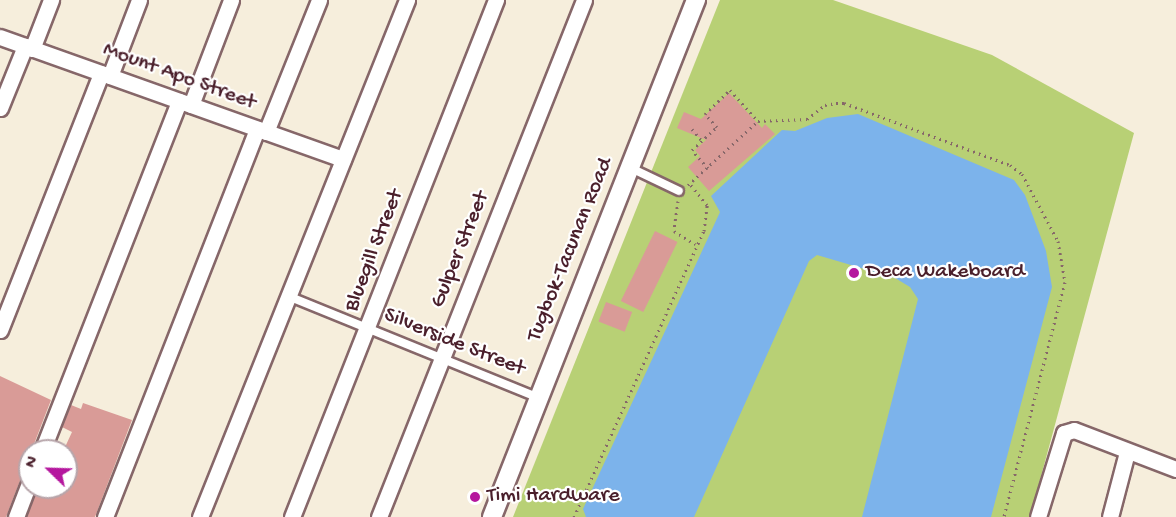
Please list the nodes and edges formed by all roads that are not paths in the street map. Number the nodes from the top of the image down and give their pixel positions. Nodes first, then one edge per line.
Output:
1 (51, 0) edge
2 (139, 0) edge
3 (231, 0) edge
4 (319, 0) edge
5 (407, 0) edge
6 (496, 0) edge
7 (584, 0) edge
8 (696, 0) edge
9 (0, 37) edge
10 (29, 47) junction
11 (105, 75) junction
12 (185, 103) junction
13 (0, 108) edge
14 (262, 130) junction
15 (343, 159) junction
16 (630, 168) junction
17 (679, 191) road end
18 (288, 296) junction
19 (369, 328) junction
20 (0, 330) edge
21 (443, 357) junction
22 (539, 398) junction
23 (47, 439) edge
24 (1127, 452) junction
25 (1176, 469) edge
26 (23, 499) edge
27 (16, 517) edge
28 (105, 517) edge
29 (200, 517) edge
30 (292, 517) edge
31 (379, 517) edge
32 (492, 517) edge
33 (1038, 517) edge
34 (1110, 517) edge

1 - 10 street
2 - 11 street
3 - 12 street
4 - 14 street
5 - 15 street
6 - 19 street, Bluegill Street
7 - 21 street, Gulper Street
8 - 16 street, Tugbok-Tacunan Road
9 - 10 street, Mount Apo Street
10 - 11 street, Mount Apo Street
10 - 13 street
11 - 12 street, Mount Apo Street
11 - 20 street
12 - 14 street, Mount Apo Street
12 - 23 street
14 - 15 street, Mount Apo Street
14 - 28 street
15 - 18 street
16 - 17 lane
16 - 22 street, Tugbok-Tacunan Road
18 - 19 lane, Silverside Street
18 - 29 street
19 - 21 lane, Silverside Street
19 - 30 street, Bluegill Street
21 - 22 lane, Silverside Street
21 - 31 street, Gulper Street
22 - 32 street, Tugbok-Tacunan Road
24 - 25 street
24 - 33 street
24 - 34 street
26 - 27 street

